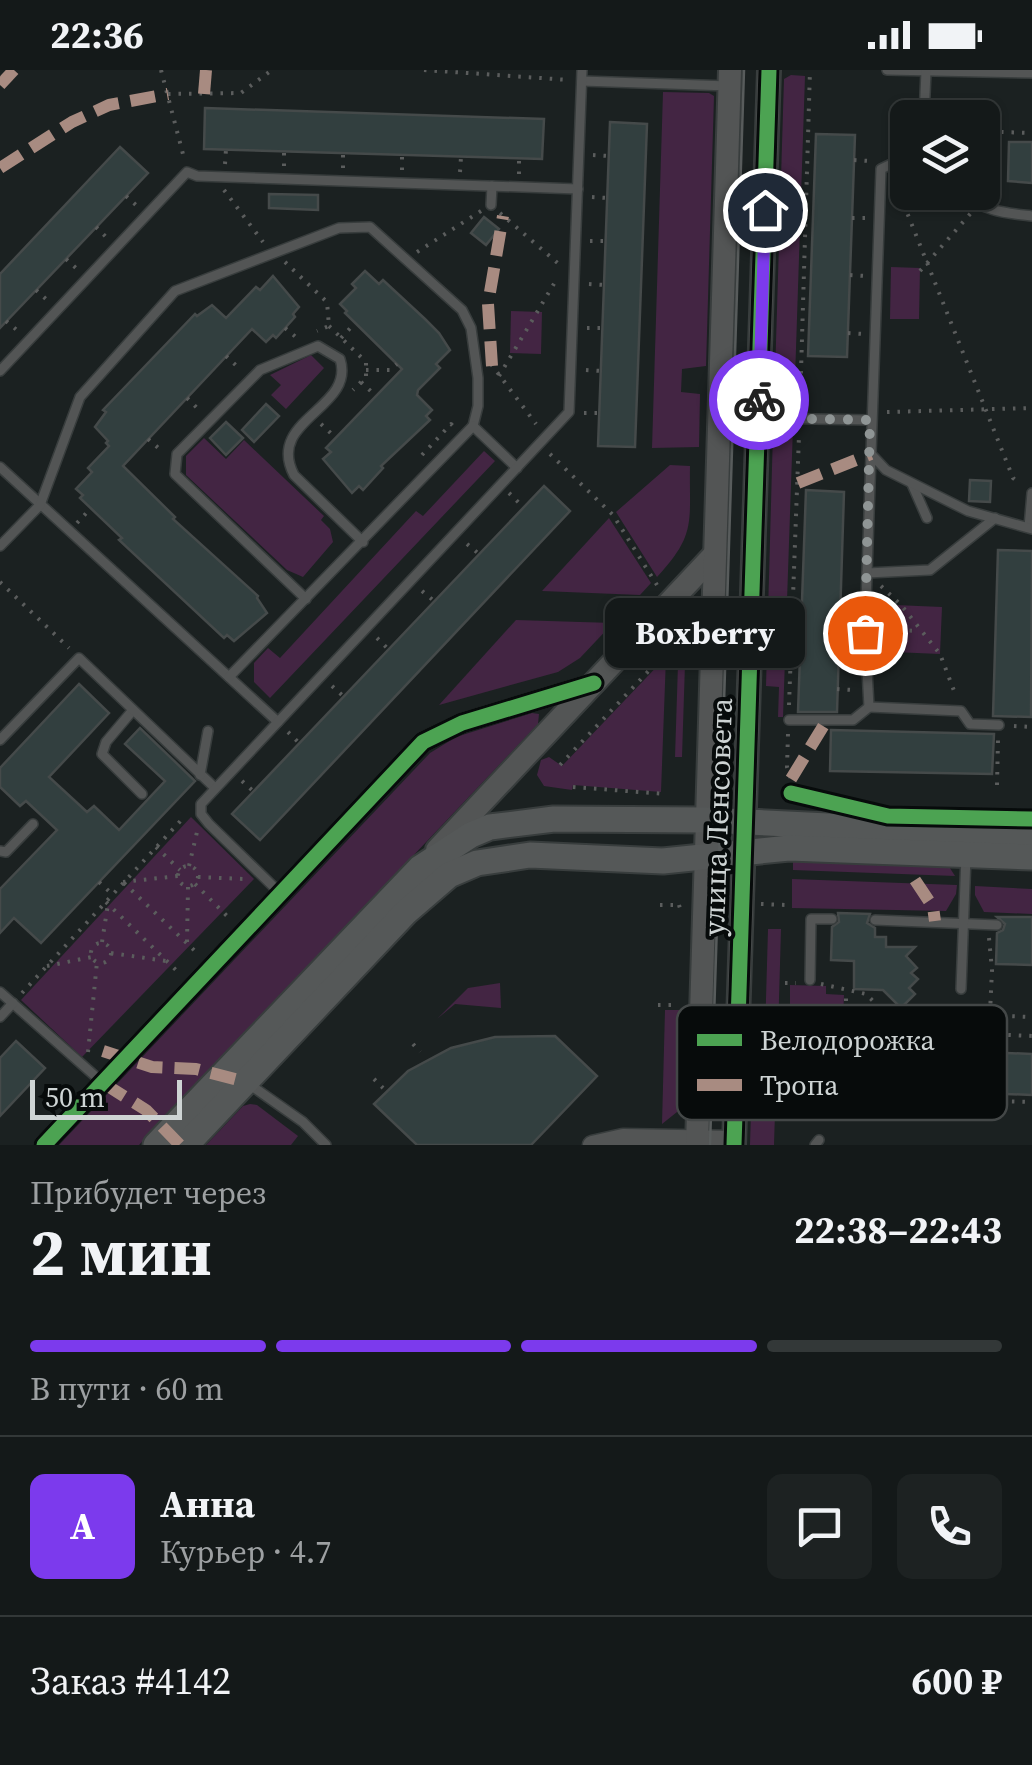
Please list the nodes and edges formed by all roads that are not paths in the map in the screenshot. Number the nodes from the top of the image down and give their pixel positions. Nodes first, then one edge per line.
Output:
1 (769, 70) edge
2 (888, 70) edge
3 (926, 71) edge
4 (1032, 74) edge
5 (582, 75) edge
6 (730, 78) edge
7 (925, 100) edge
8 (890, 163) edge
9 (492, 186) junction
10 (578, 188) junction
11 (490, 205) road end
12 (991, 210) edge
13 (1032, 216) edge
14 (0, 372) edge
15 (870, 416) junction
16 (758, 418) junction
17 (473, 426) junction
18 (871, 454) junction
19 (0, 467) edge
20 (517, 468) junction
21 (911, 482) junction
22 (1032, 494) edge
23 (40, 505) junction
24 (927, 518) dead end
25 (995, 518) junction
26 (1031, 528) edge
27 (363, 542) junction
28 (0, 546) edge
29 (714, 554) junction
30 (754, 556) junction
31 (867, 573) junction
32 (306, 599) junction
33 (229, 677) junction
34 (594, 684) junction
35 (869, 707) junction
36 (133, 710) junction
37 (788, 720) dead end
38 (278, 722) junction
39 (999, 725) road end
40 (208, 731) dead end
41 (0, 740) edge
42 (200, 775) junction
43 (215, 788) junction
44 (142, 794) dead end
45 (706, 820) junction
46 (745, 822) junction
47 (33, 824) dead end
48 (1032, 836) edge
49 (967, 844) junction
50 (0, 850) edge
51 (744, 854) junction
52 (1032, 857) edge
53 (704, 858) junction
54 (420, 868) junction
55 (281, 895) junction
56 (832, 919) dead end
57 (875, 920) dead end
58 (964, 923) junction
59 (992, 925) road end
60 (810, 980) dead end
61 (961, 988) dead end
62 (0, 992) edge
63 (13, 1003) junction
64 (700, 1005) edge
65 (739, 1005) edge
66 (0, 1017) edge
67 (238, 1074) junction
68 (103, 1083) junction
69 (697, 1142) edge
70 (734, 1142) edge
71 (44, 1145) edge
72 (156, 1145) edge
73 (186, 1145) edge
74 (326, 1145) edge
75 (592, 1145) edge

1 - 16 street, улица Ленсовета
2 - 3 lane
3 - 4 lane
3 - 7 lane
5 - 6 lane
5 - 10 lane
6 - 29 street, улица Ленсовета
8 - 15 lane
9 - 10 lane
9 - 11 lane
9 - 14 lane
10 - 20 lane
12 - 13 lane
15 - 16 lane
15 - 18 lane
16 - 30 street, улица Ленсовета
17 - 20 lane
17 - 23 lane
17 - 27 lane
18 - 21 lane
18 - 31 lane
19 - 23 lane
20 - 38 lane
21 - 24 lane
21 - 25 lane
22 - 26 lane
23 - 28 lane
23 - 33 lane
25 - 26 lane
25 - 31 lane
27 - 32 lane
27 - 32 lane
29 - 30 street
29 - 34 street
29 - 45 street, улица Ленсовета
30 - 46 street, улица Ленсовета
31 - 35 lane
32 - 33 lane
33 - 38 lane
34 - 54 street
34 - 55 street
35 - 37 lane
35 - 39 lane
36 - 41 lane
36 - 42 lane
36 - 44 lane
38 - 43 lane
40 - 42 lane
42 - 43 lane
43 - 55 lane
45 - 46 main road
45 - 53 street, улица Ленсовета
45 - 54 main road
46 - 49 main road
46 - 51 street, улица Ленсовета
47 - 50 lane
48 - 49 main road
49 - 51 main road
49 - 52 main road
49 - 58 lane
51 - 53 main road
51 - 65 street, улица Ленсовета
53 - 64 street, улица Ленсовета
53 - 67 main road
54 - 67 main road
55 - 68 street
56 - 60 lane
57 - 58 lane
58 - 59 lane
58 - 61 lane
62 - 63 lane
63 - 66 lane
63 - 68 lane
67 - 72 main road
67 - 73 main road
67 - 74 lane
68 - 71 street
69 - 70 street
69 - 75 street

